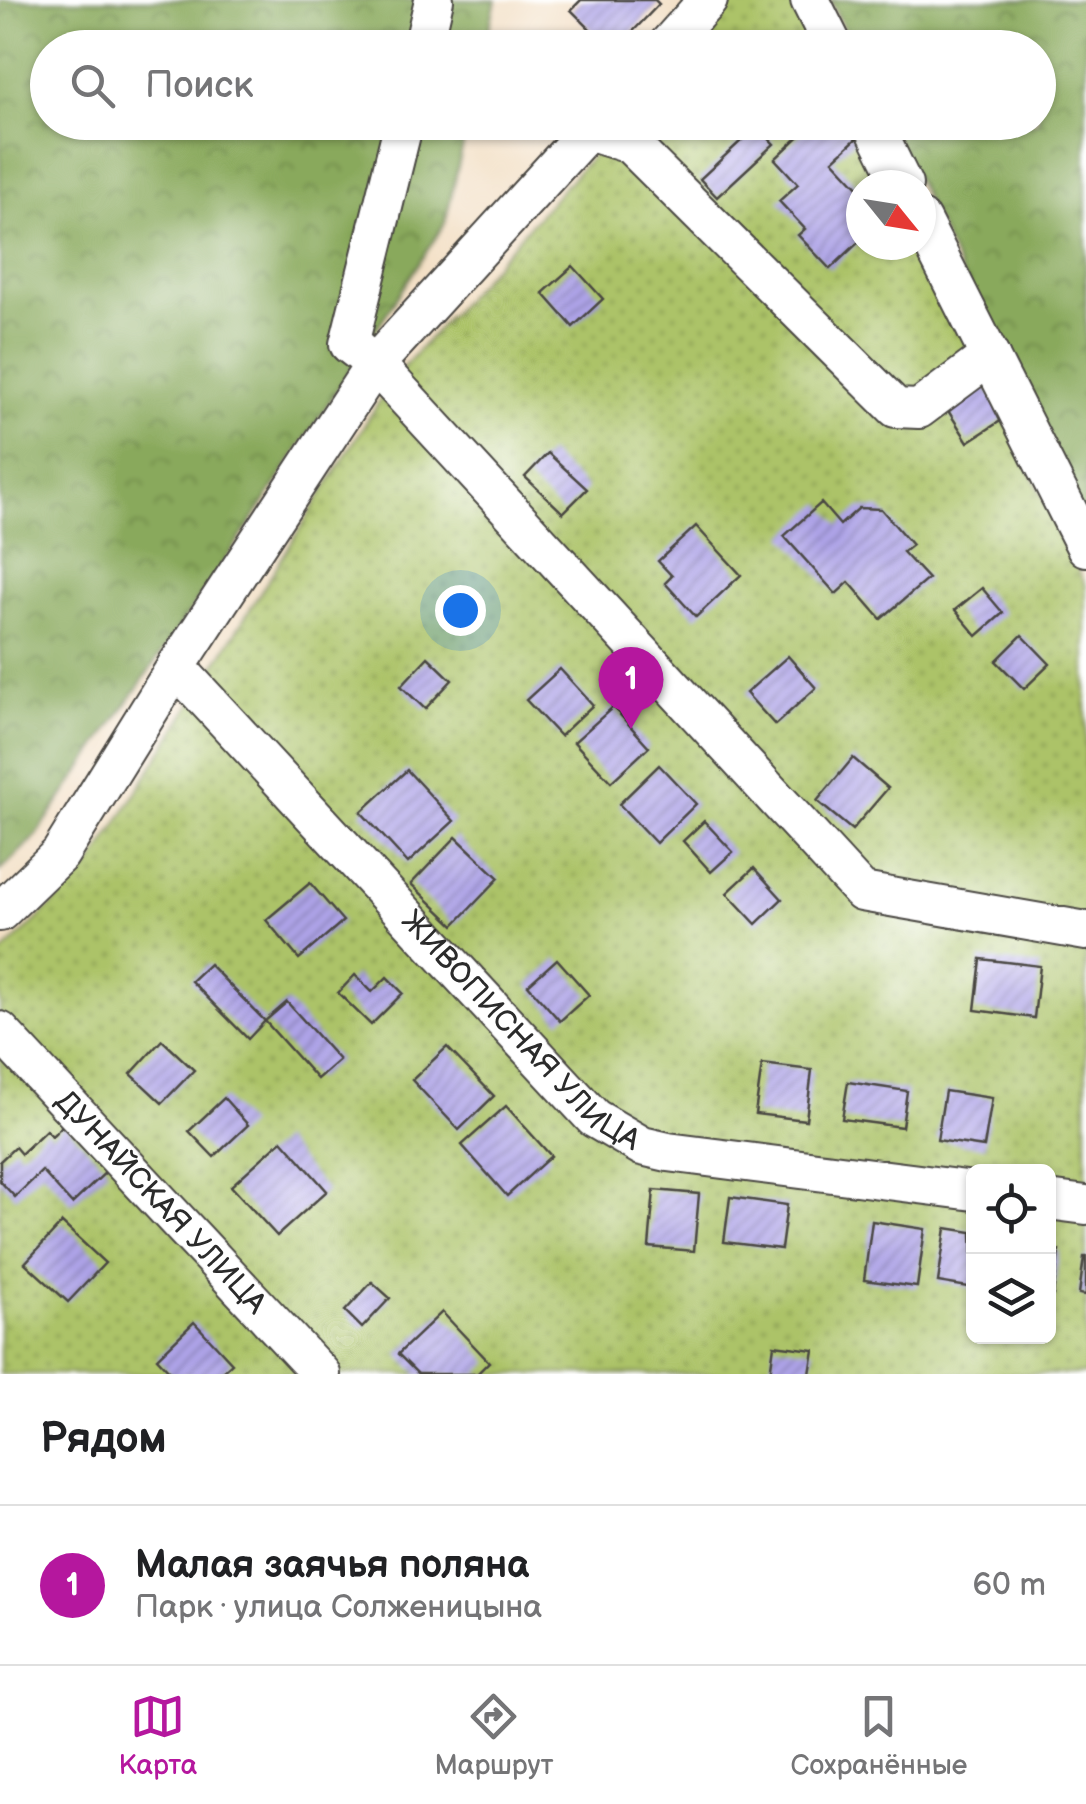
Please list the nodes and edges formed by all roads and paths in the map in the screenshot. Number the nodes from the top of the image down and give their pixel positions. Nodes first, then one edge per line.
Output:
1 (434, 0) edge
2 (708, 0) edge
3 (810, 0) edge
4 (427, 30) edge
5 (680, 30) edge
6 (825, 30) edge
7 (400, 140) edge
8 (580, 140) edge
9 (621, 140) edge
10 (881, 140) edge
11 (896, 170) edge
12 (936, 250) edge
13 (990, 356) junction
14 (374, 364) junction
15 (1086, 546) edge
16 (176, 667) junction
17 (0, 912) edge
18 (1086, 931) edge
19 (0, 1031) edge
20 (966, 1190) edge
21 (1056, 1201) edge
22 (1086, 1205) edge
23 (321, 1374) edge

1 - 4 street
2 - 5 street
3 - 6 street
7 - 14 street
8 - 14 street
9 - 13 street
10 - 11 street
12 - 13 street
13 - 15 street
14 - 16 street
14 - 18 street
16 - 17 street
16 - 20 street, ЖИВОПИСНАЯ УЛИЦА
19 - 23 street, ДУНАЙСКАЯ УЛИЦА
21 - 22 street

